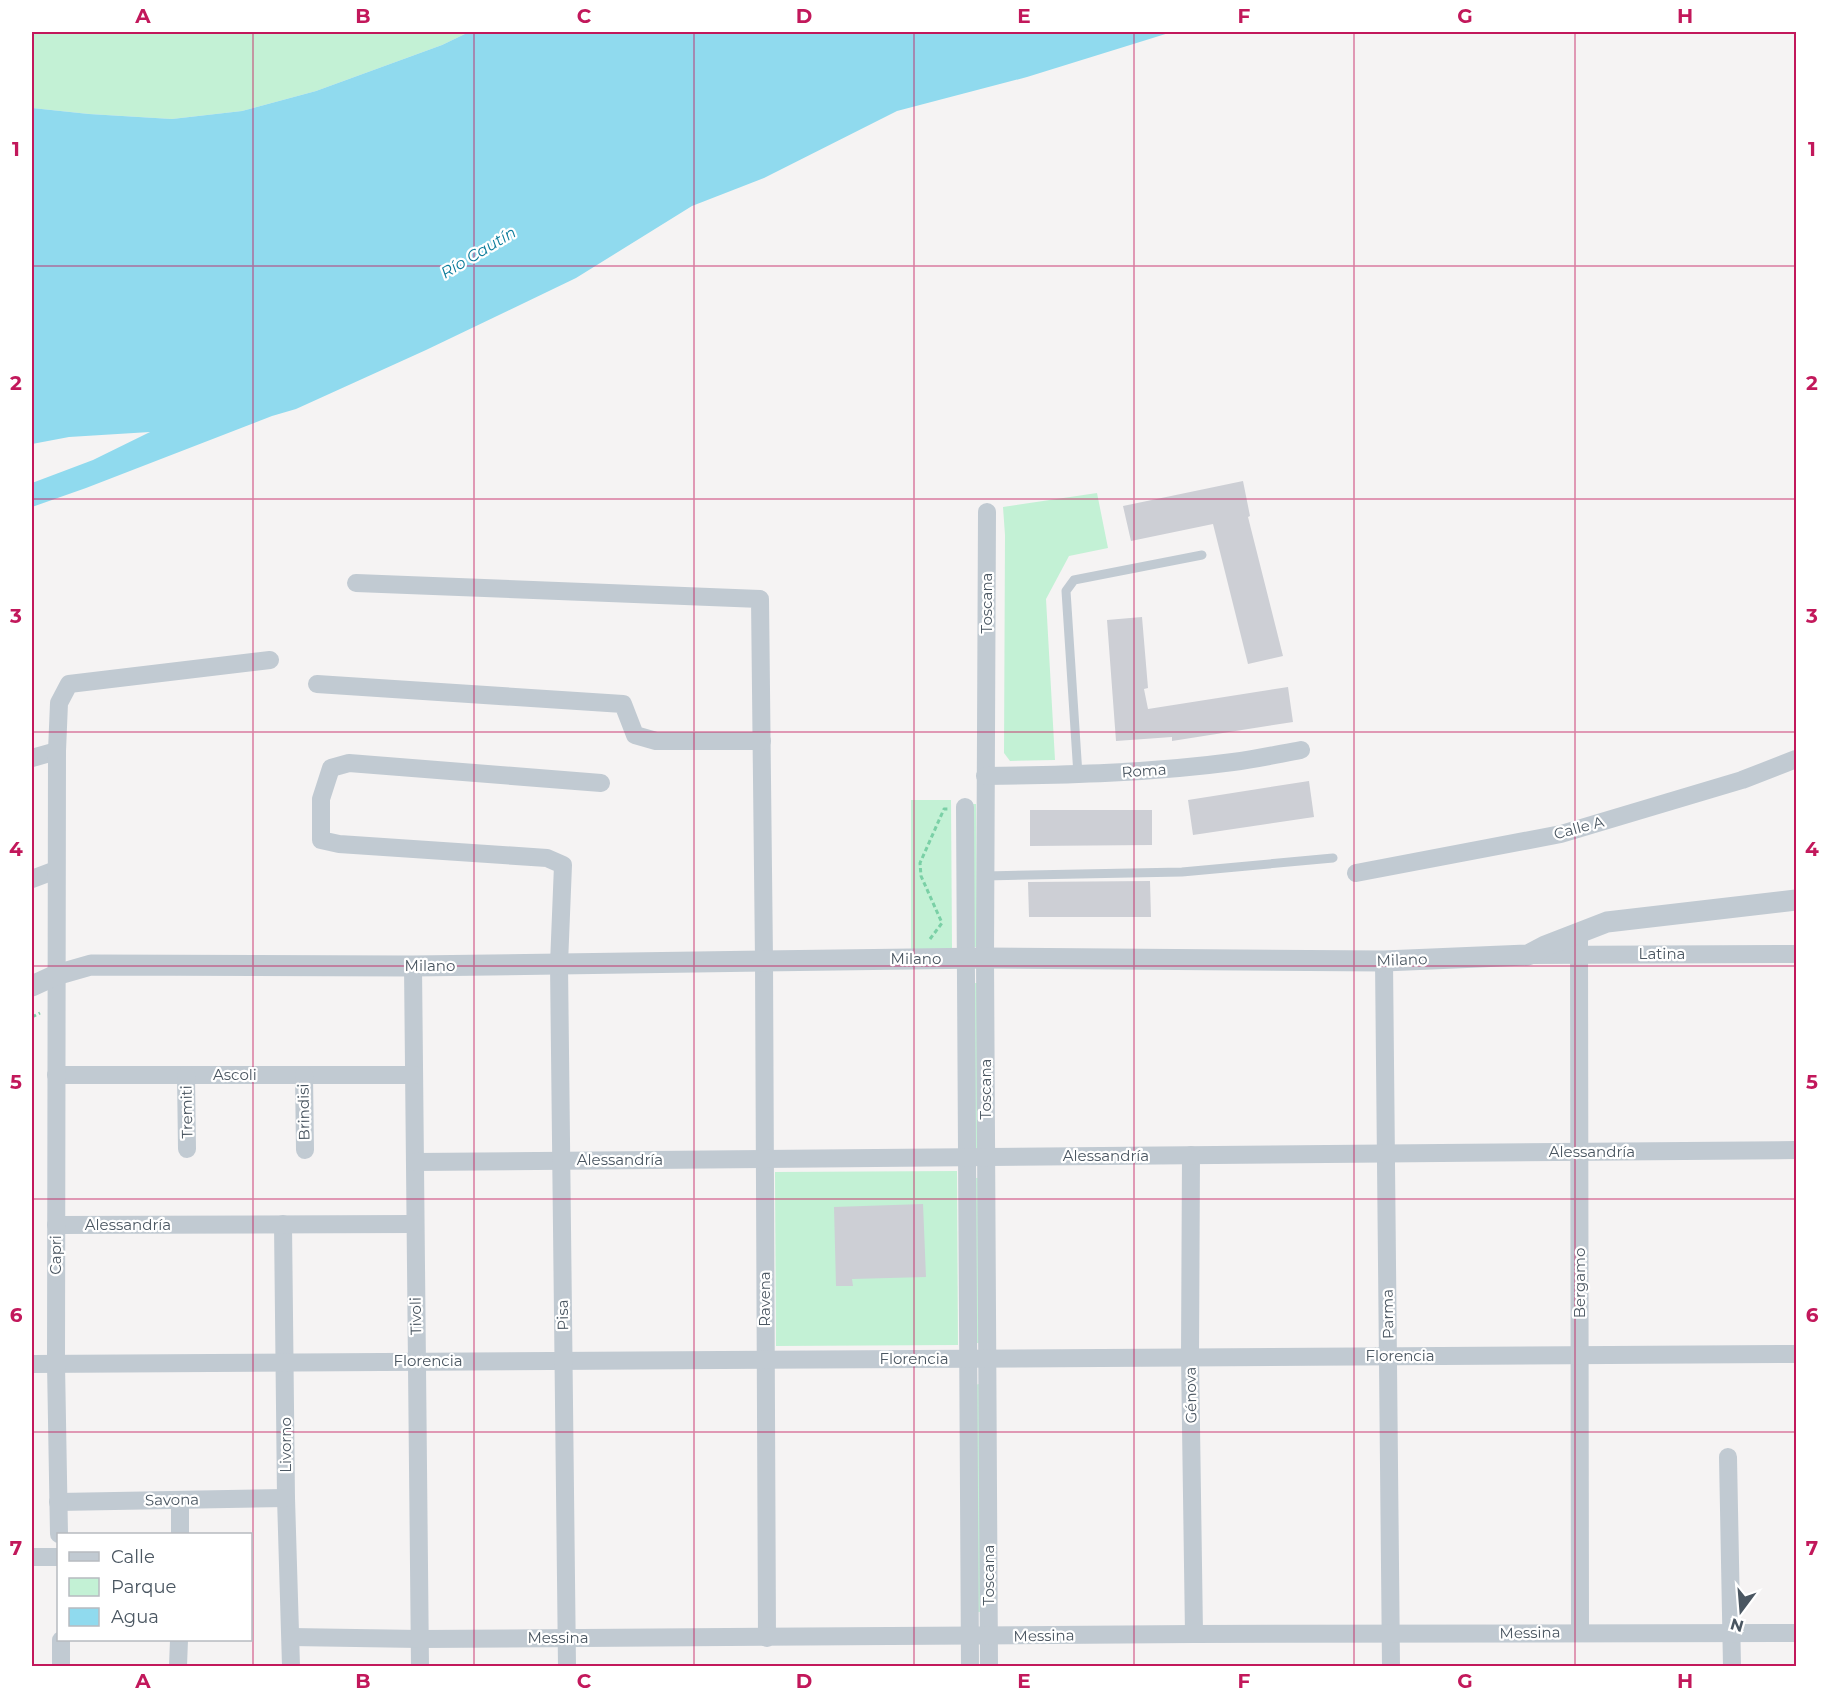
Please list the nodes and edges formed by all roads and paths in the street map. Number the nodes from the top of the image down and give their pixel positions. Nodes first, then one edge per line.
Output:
1 (987, 512) dead end
2 (1202, 555) dead end
3 (356, 583) dead end
4 (270, 660) dead end
5 (317, 684) dead end
6 (762, 741) junction
7 (1301, 750) dead end
8 (57, 751) junction
9 (32, 758) edge
10 (1797, 759) edge
11 (1078, 775) junction
12 (985, 776) junction
13 (601, 783) dead end
14 (958, 808) joint
15 (1333, 858) dead end
16 (56, 870) junction
17 (1356, 873) dead end
18 (985, 876) junction
19 (32, 879) edge
20 (1797, 900) edge
21 (1579, 943) junction
22 (1797, 954) edge
23 (975, 958) junction
24 (931, 959) junction
25 (764, 960) junction
26 (1384, 961) junction
27 (559, 964) junction
28 (413, 966) junction
29 (56, 975) junction
30 (32, 986) edge
31 (56, 1075) junction
32 (186, 1075) junction
33 (304, 1075) junction
34 (414, 1075) junction
35 (188, 1149) dead end
36 (305, 1150) dead end
37 (1797, 1150) edge
38 (1580, 1152) junction
39 (1386, 1154) junction
40 (1191, 1155) junction
41 (967, 1157) junction
42 (986, 1157) junction
43 (765, 1159) junction
44 (562, 1161) junction
45 (415, 1162) junction
46 (283, 1224) junction
47 (416, 1224) junction
48 (56, 1225) junction
49 (1797, 1354) edge
50 (1580, 1355) junction
51 (1388, 1356) junction
52 (1190, 1357) junction
53 (968, 1358) junction
54 (987, 1358) junction
55 (765, 1359) junction
56 (564, 1360) junction
57 (417, 1361) junction
58 (286, 1362) junction
59 (32, 1364) edge
60 (56, 1364) junction
61 (1728, 1457) dead end
62 (286, 1498) junction
63 (180, 1500) junction
64 (58, 1502) junction
65 (59, 1533) edge
66 (180, 1533) edge
67 (32, 1557) edge
68 (57, 1557) edge
69 (1581, 1633) junction
70 (1731, 1633) junction
71 (1797, 1633) edge
72 (1194, 1634) junction
73 (1391, 1635) junction
74 (970, 1636) junction
75 (291, 1637) junction
76 (989, 1637) junction
77 (567, 1638) junction
78 (767, 1638) junction
79 (420, 1640) junction
80 (61, 1641) edge
81 (179, 1641) edge
82 (61, 1666) edge
83 (178, 1666) edge
84 (291, 1666) edge
85 (420, 1666) edge
86 (567, 1666) edge
87 (970, 1666) edge
88 (989, 1666) edge
89 (1391, 1666) edge
90 (1732, 1666) edge

1 - 12 street, Toscana
2 - 11 lane
3 - 6 street, Ravena
4 - 8 street, Capri
5 - 6 street
6 - 25 street, Ravena
7 - 11 street, Roma
8 - 9 street
8 - 16 street, Capri
10 - 17 street, Calle A
11 - 12 street, Roma
12 - 18 street, Toscana
13 - 27 street, Pisa
14 - 23 street, Toscana
14 - 24 path
15 - 18 lane
16 - 19 street
16 - 29 street, Capri
18 - 23 street, Toscana
20 - 21 street, Milano
21 - 22 street, Latina
21 - 26 street, Milano
21 - 38 street, Bergamo
23 - 24 street, Milano
23 - 26 street, Milano
23 - 41 street, Toscana
23 - 42 street, Toscana
24 - 25 street, Milano
25 - 27 street, Milano
25 - 43 street, Ravena
26 - 39 street, Parma
27 - 28 street, Milano
27 - 44 street, Pisa
28 - 29 street, Milano
28 - 34 street, Tivoli
29 - 30 street, Milano
29 - 31 street, Capri
31 - 32 street, Ascoli
31 - 48 street, Capri
32 - 33 street, Ascoli
32 - 35 street, Tremiti
33 - 34 street, Ascoli
33 - 36 street, Brindisi
34 - 45 street, Tivoli
37 - 38 street, Alessandría
38 - 39 street, Alessandría
38 - 50 street, Bergamo
39 - 40 street, Alessandría
39 - 51 street, Parma
40 - 42 street, Alessandría
40 - 52 street, Génova
41 - 42 street, Alessandría
41 - 43 street, Alessandría
41 - 53 street, Toscana
42 - 54 street, Toscana
43 - 44 street, Alessandría
43 - 55 street, Ravena
44 - 45 street, Alessandría
44 - 56 street, Pisa
45 - 47 street, Tivoli
46 - 47 street, Alessandría
46 - 48 street, Alessandría
46 - 58 street, Livorno
47 - 57 street, Tivoli
48 - 60 street, Capri
49 - 50 street, Florencia
50 - 51 street, Florencia
50 - 69 street, Bergamo
51 - 52 street, Florencia
51 - 73 street, Parma
52 - 54 street, Florencia
52 - 72 street, Génova
53 - 54 street, Florencia
53 - 55 street, Florencia
53 - 74 street, Toscana
54 - 76 street, Toscana
55 - 56 street, Florencia
55 - 78 street, Ravena
56 - 57 street, Florencia
56 - 77 street, Pisa
57 - 58 street, Florencia
57 - 79 street, Tivoli
58 - 60 street, Florencia
58 - 62 street, Livorno
59 - 60 street, Florencia
60 - 64 street, Capri
61 - 70 street
62 - 63 street, Savona
62 - 75 street, Livorno
63 - 64 street, Savona
63 - 66 street
64 - 65 street, Capri
67 - 68 street
69 - 70 street, Messina
69 - 73 street, Messina
70 - 71 street, Messina
70 - 90 street
72 - 73 street, Messina
72 - 76 street, Messina
73 - 89 street, Parma
74 - 76 street, Messina
74 - 78 street, Messina
74 - 87 street, Toscana
75 - 79 street, Messina
75 - 84 street, Livorno
76 - 88 street, Toscana
77 - 78 street, Messina
77 - 79 street, Messina
77 - 86 street, Pisa
79 - 85 street, Tivoli
80 - 82 street
81 - 83 street

